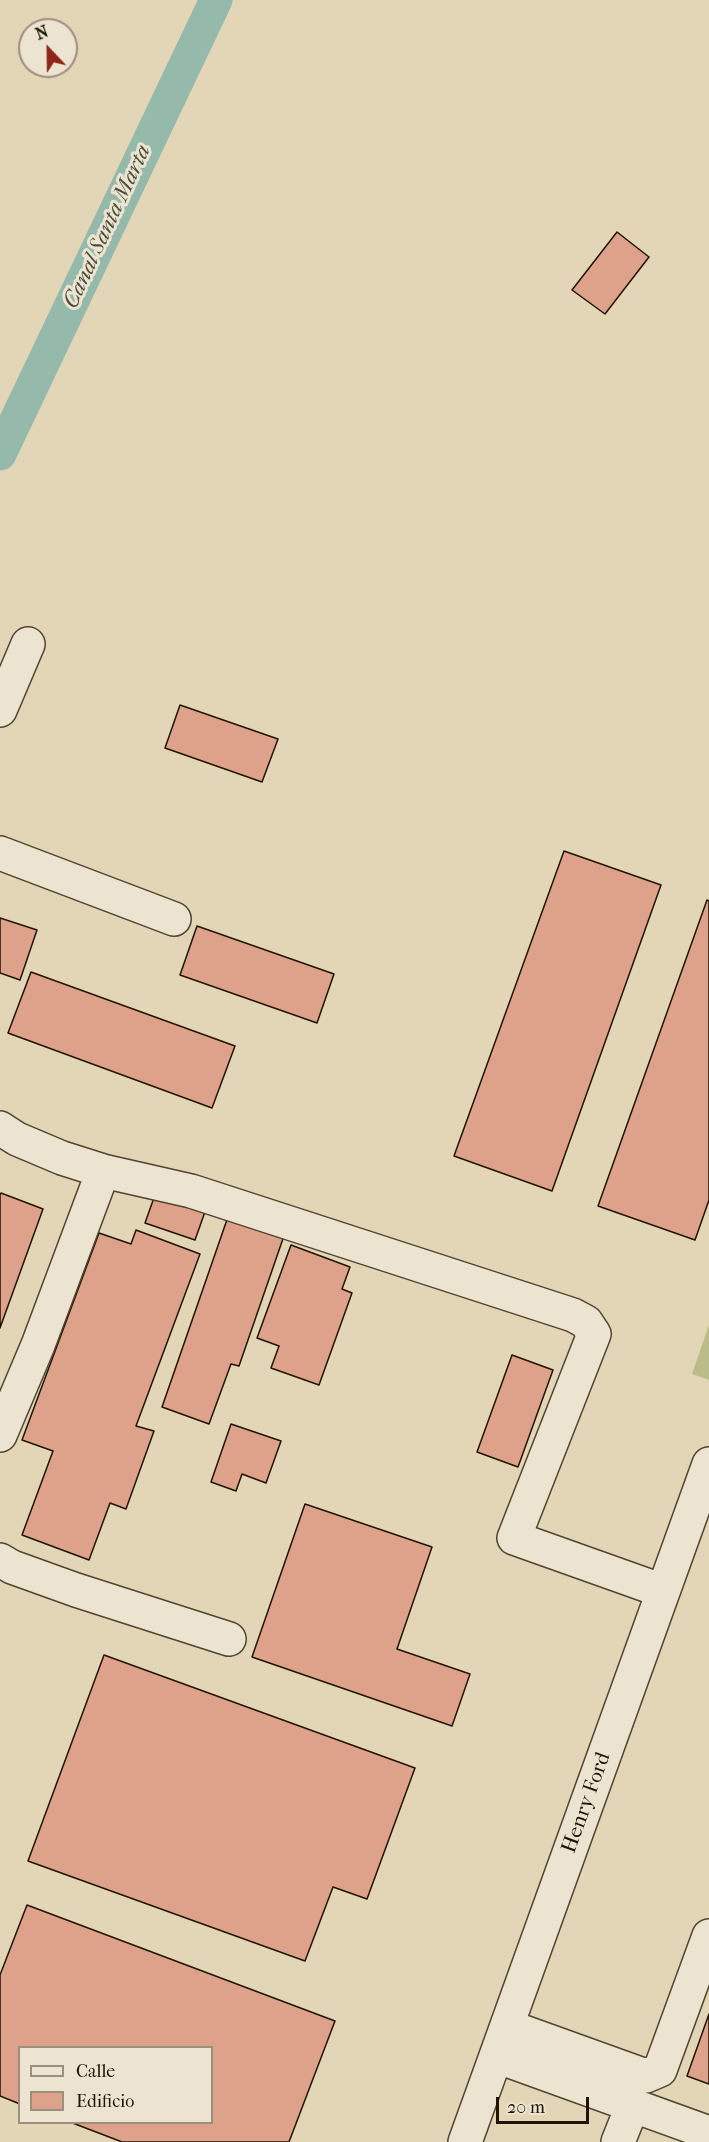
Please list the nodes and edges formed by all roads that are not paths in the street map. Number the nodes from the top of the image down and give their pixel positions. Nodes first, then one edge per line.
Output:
1 (28, 644) dead end
2 (0, 710) edge
3 (0, 853) edge
4 (174, 919) dead end
5 (0, 1128) edge
6 (103, 1171) junction
7 (0, 1435) edge
8 (709, 1464) edge
9 (0, 1560) edge
10 (663, 1591) junction
11 (229, 1639) dead end
12 (709, 1936) edge
13 (507, 2026) junction
14 (496, 2056) junction
15 (632, 2107) junction
16 (709, 2133) edge
17 (465, 2142) edge
18 (618, 2142) edge

1 - 2 street
3 - 4 street
5 - 6 street
6 - 7 street
6 - 10 street
8 - 10 street, Henry Ford
9 - 11 street
10 - 13 street, Henry Ford
12 - 13 street
13 - 14 street, Henry Ford
14 - 15 street
14 - 17 street, Henry Ford
15 - 16 street
15 - 18 street

